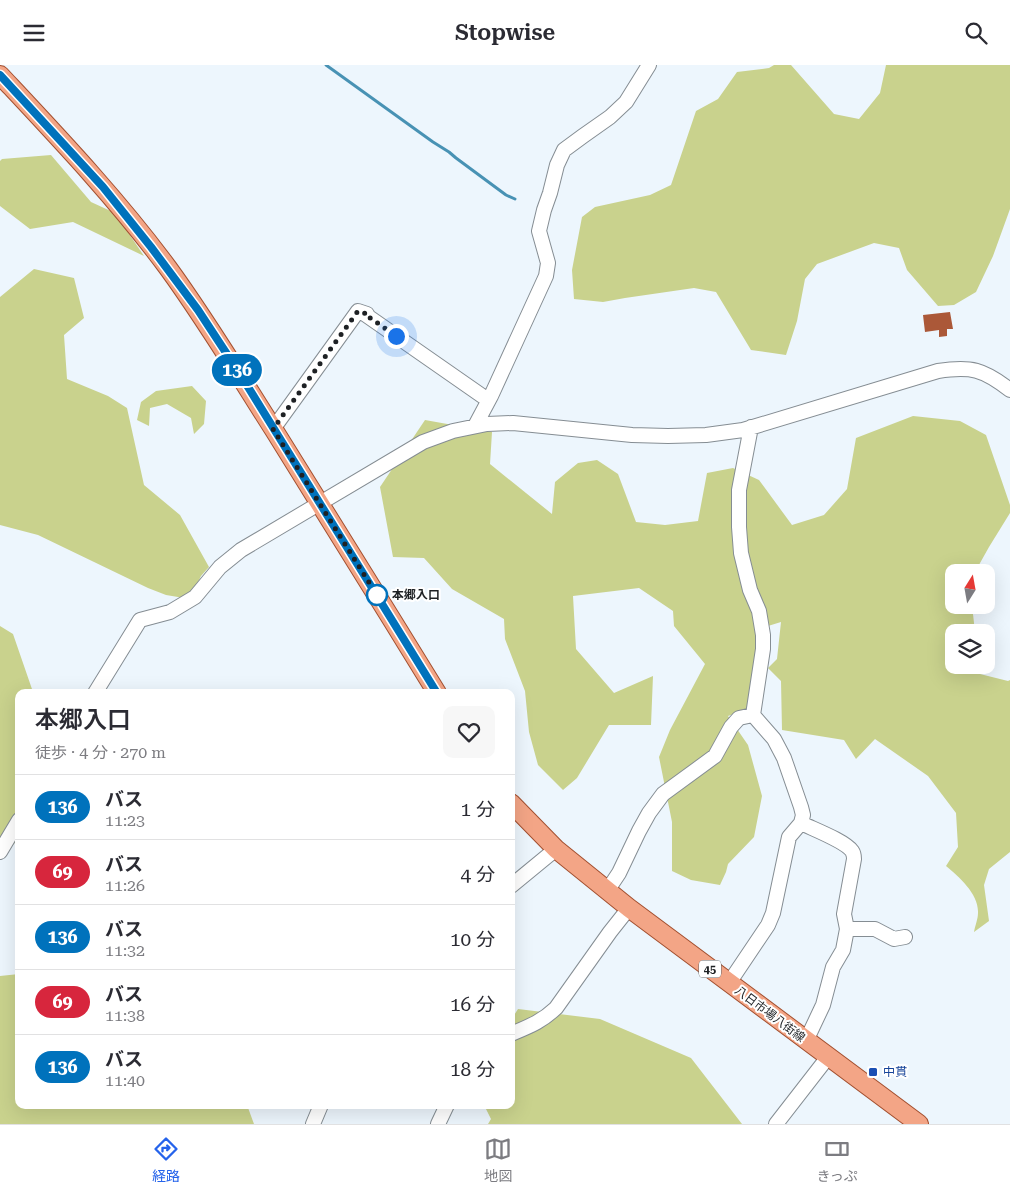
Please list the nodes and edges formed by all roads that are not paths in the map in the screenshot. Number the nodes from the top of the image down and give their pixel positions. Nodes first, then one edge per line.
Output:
1 (646, 66) edge
2 (0, 75) edge
3 (1010, 390) edge
4 (488, 400) junction
5 (476, 427) junction
6 (751, 427) junction
7 (273, 429) junction
8 (320, 504) junction
9 (97, 689) edge
10 (435, 689) edge
11 (753, 715) junction
12 (515, 807) edge
13 (801, 823) junction
14 (15, 827) edge
15 (556, 849) junction
16 (0, 852) edge
17 (515, 883) edge
18 (607, 891) junction
19 (629, 908) junction
20 (847, 929) junction
21 (904, 937) dead end
22 (729, 983) junction
23 (515, 1032) edge
24 (806, 1041) junction
25 (828, 1057) junction
26 (319, 1109) edge
27 (445, 1109) edge
28 (313, 1124) edge
29 (438, 1124) edge
30 (776, 1124) edge
31 (919, 1124) edge

1 - 4 street
2 - 7 main road
3 - 6 street
4 - 5 street
4 - 7 street
5 - 6 street
5 - 8 street
6 - 11 street
7 - 8 main road
8 - 9 street
8 - 10 main road
11 - 13 street
11 - 18 street
12 - 15 main road, 八日市場八街線 / 45
13 - 20 street
13 - 22 street
14 - 16 street
15 - 17 street
15 - 18 main road, 八日市場八街線 / 45
18 - 19 main road, 八日市場八街線 / 45
19 - 22 main road, 八日市場八街線 / 45
19 - 23 street
20 - 21 street
20 - 24 street
22 - 24 main road, 八日市場八街線 / 45
24 - 25 main road, 八日市場八街線 / 45
25 - 30 street
25 - 31 main road, 八日市場八街線 / 45
26 - 28 street
27 - 29 street

